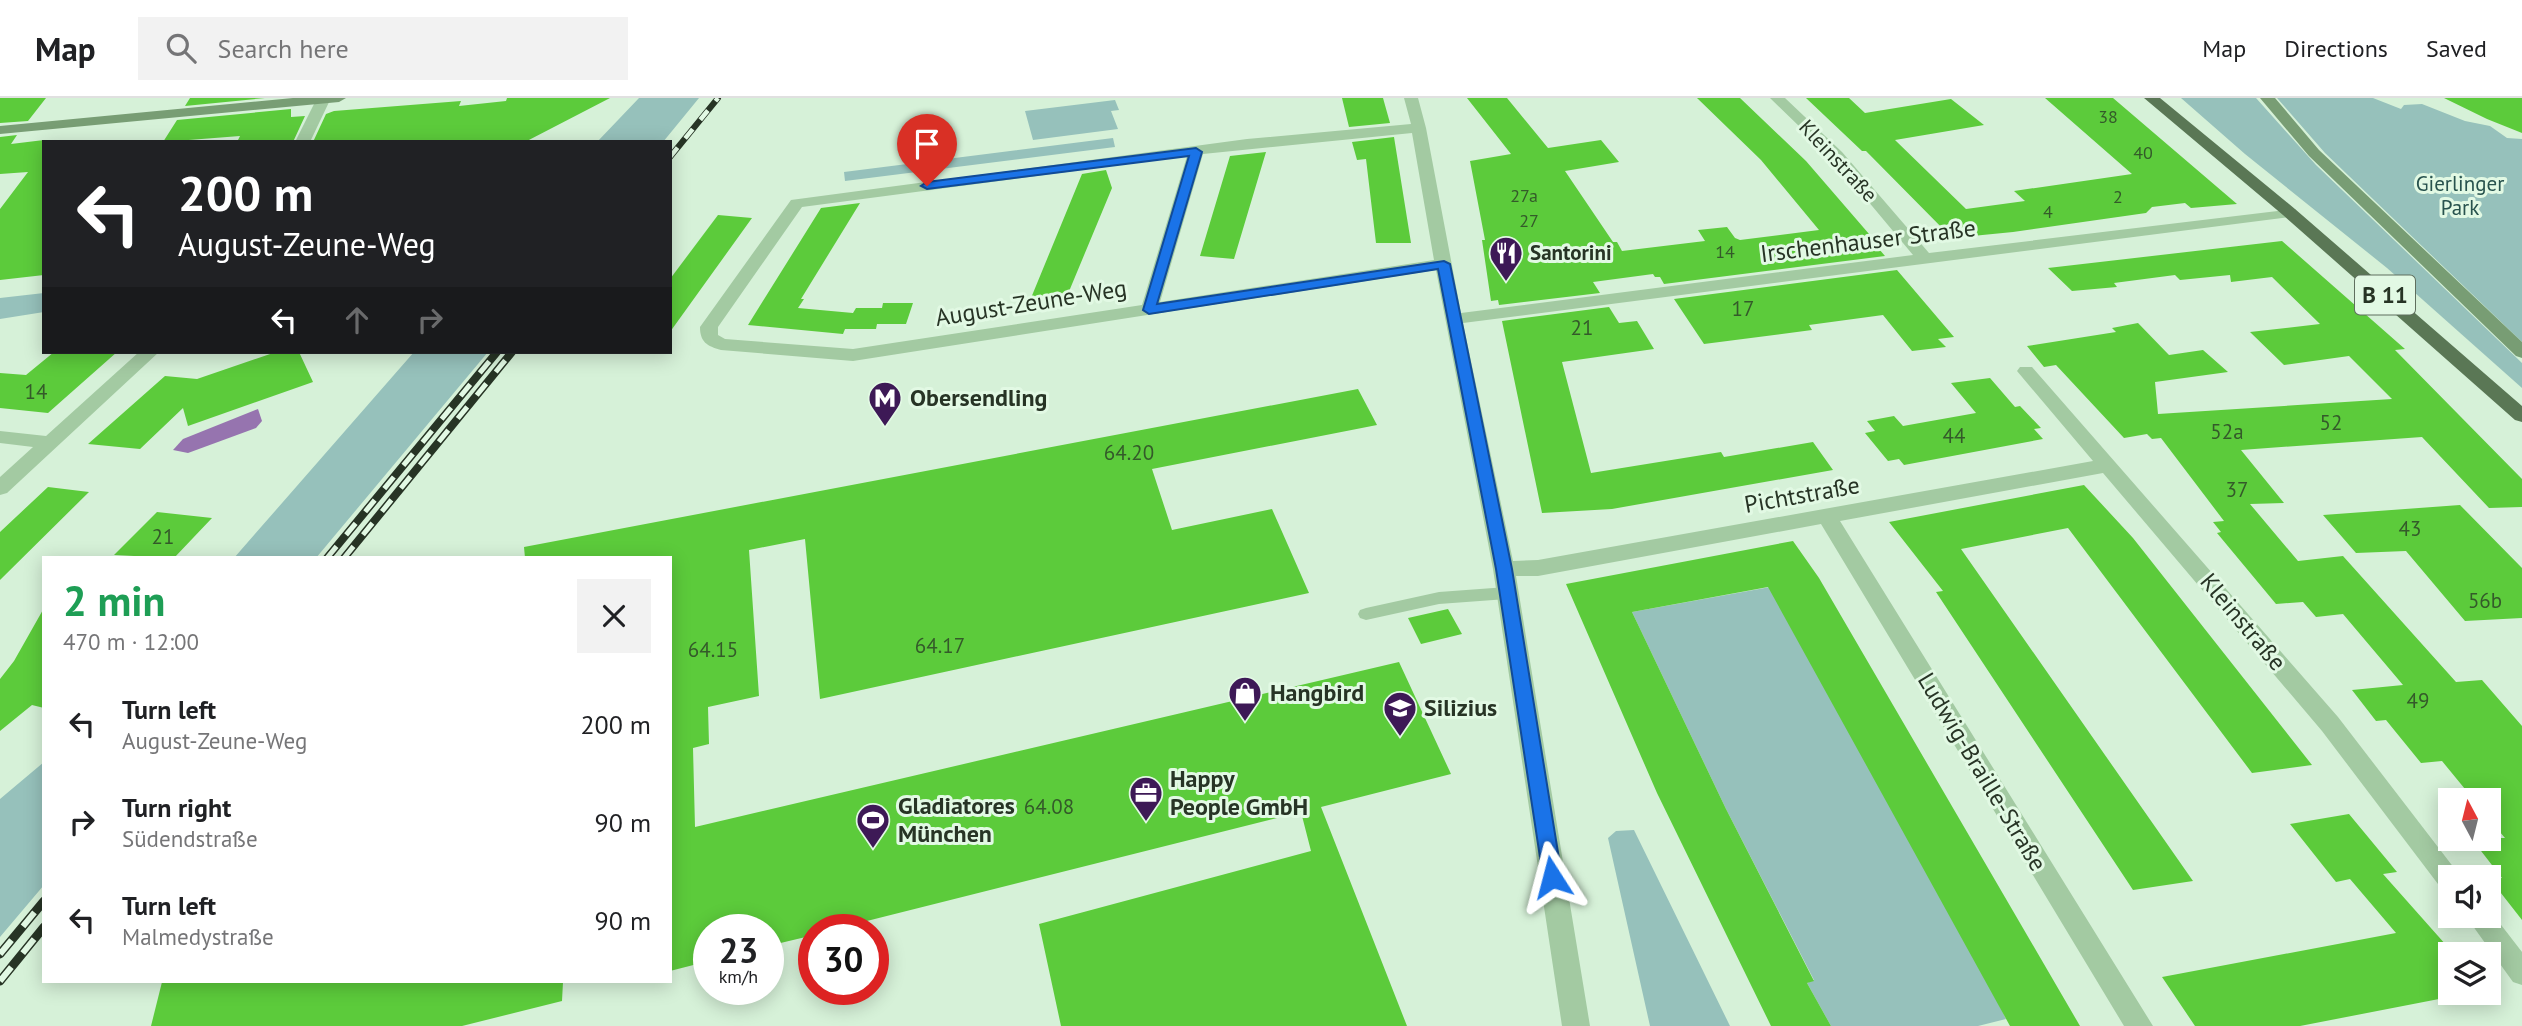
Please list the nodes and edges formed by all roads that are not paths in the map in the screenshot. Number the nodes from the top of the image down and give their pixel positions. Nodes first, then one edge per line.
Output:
1 (339, 98) edge
2 (1411, 98) edge
3 (1777, 98) edge
4 (2151, 98) edge
5 (2267, 98) edge
6 (323, 100) junction
7 (282, 101) edge
8 (1419, 128) junction
9 (0, 130) edge
10 (303, 140) edge
11 (1196, 152) junction
12 (2289, 212) junction
13 (1924, 258) junction
14 (1444, 264) junction
15 (1149, 310) junction
16 (1453, 319) junction
17 (2522, 352) edge
18 (148, 354) edge
19 (2026, 371) dead end
20 (2522, 416) edge
21 (0, 437) edge
22 (50, 443) junction
23 (2109, 465) junction
24 (0, 488) edge
25 (1827, 517) junction
26 (1504, 569) junction
27 (1507, 593) junction
28 (1366, 614) dead end
29 (2438, 865) edge
30 (2488, 928) edge
31 (2522, 973) edge
32 (1576, 1026) edge
33 (2140, 1026) edge

1 - 6 street
2 - 8 street
3 - 13 street, Kleinstraße
4 - 12 main road, B 11
5 - 17 street
6 - 7 street
6 - 10 street
7 - 9 street
8 - 11 street
8 - 14 street
11 - 15 street
11 - 15 street, August-Zeune-Weg
12 - 13 street, Irschenhauser Straße
12 - 20 main road, B 11
13 - 16 street, Irschenhauser Straße
14 - 15 street, August-Zeune-Weg
14 - 16 street
16 - 26 street
18 - 22 street
19 - 23 street, Kleinstraße
21 - 22 street
22 - 24 street
23 - 25 street, Pichtstraße
23 - 29 street, Kleinstraße
25 - 26 street, Pichtstraße
25 - 33 street, Ludwig-Braille-Straße
26 - 27 street
27 - 28 lane
27 - 32 street
30 - 31 street

